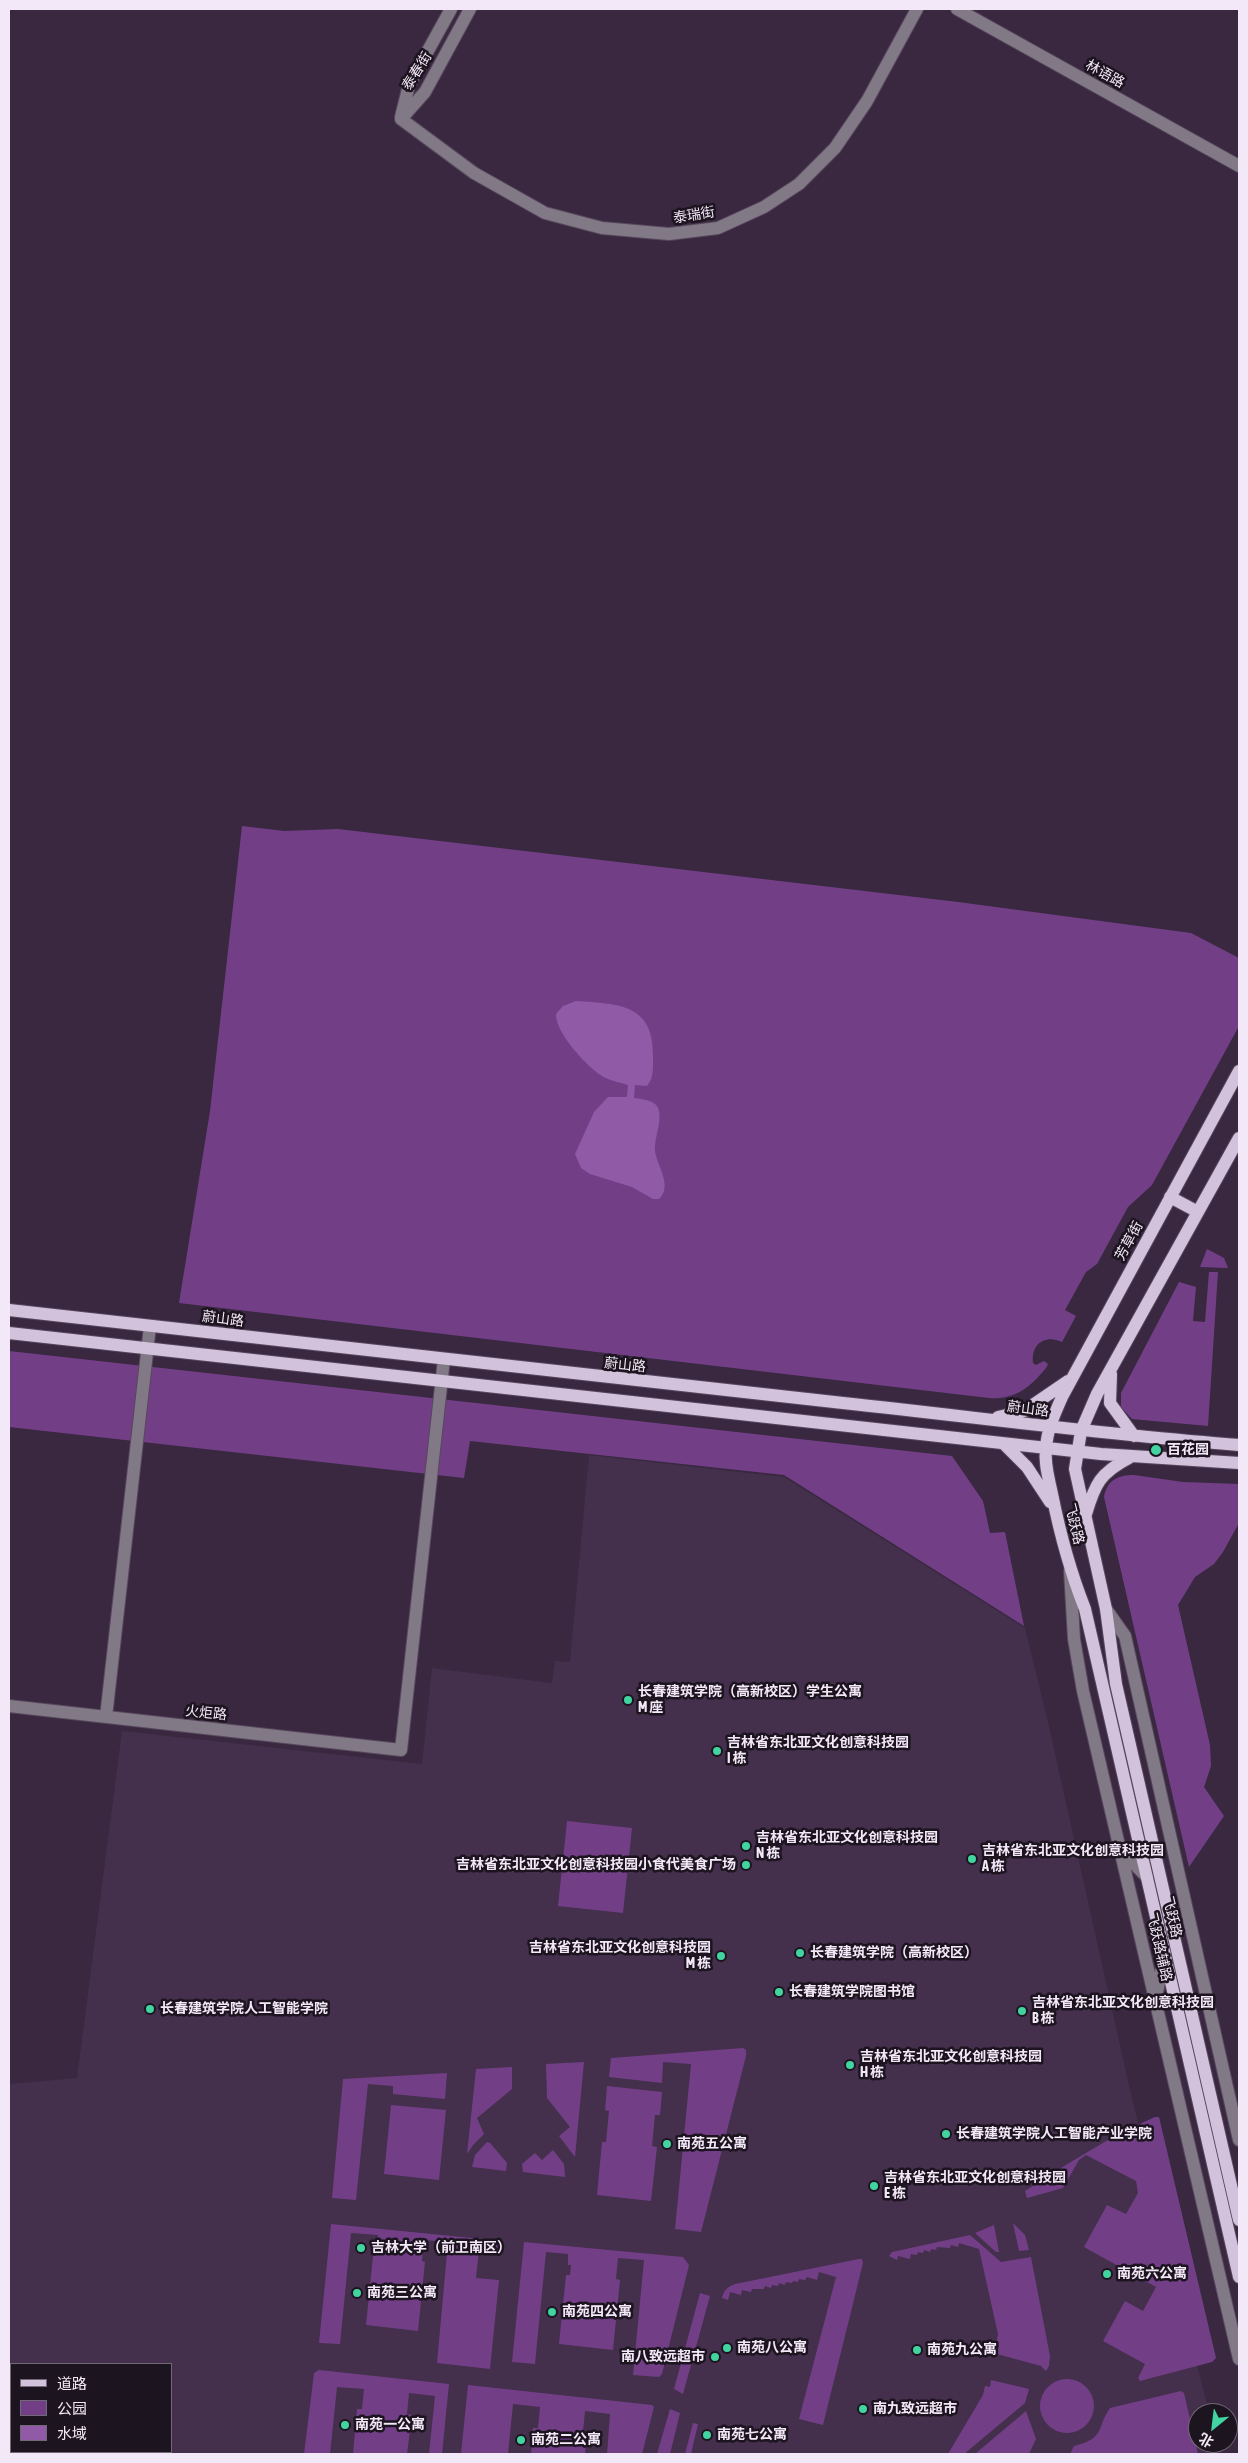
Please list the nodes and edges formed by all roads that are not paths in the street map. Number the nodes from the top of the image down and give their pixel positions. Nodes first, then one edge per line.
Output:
1 (451, 9) edge
2 (470, 9) edge
3 (917, 9) edge
4 (956, 9) edge
5 (401, 119) junction
6 (1239, 166) edge
7 (1239, 1071) edge
8 (1239, 1138) edge
9 (1170, 1197) junction
10 (1198, 1212) junction
11 (9, 1310) edge
12 (150, 1326) junction
13 (9, 1333) edge
14 (148, 1348) junction
15 (444, 1360) junction
16 (1111, 1369) junction
17 (1072, 1378) junction
18 (441, 1380) junction
19 (989, 1419) junction
20 (1050, 1427) junction
21 (1081, 1431) junction
22 (1134, 1436) junction
23 (1004, 1444) junction
24 (1239, 1445) edge
25 (1046, 1448) junction
26 (1076, 1452) junction
27 (1129, 1457) junction
28 (1239, 1463) edge
29 (1055, 1509) junction
30 (1086, 1514) junction
31 (1069, 1568) junction
32 (1106, 1609) junction
33 (9, 1706) edge
34 (106, 1717) junction
35 (1122, 1852) junction
36 (1147, 1877) junction
37 (1164, 1953) junction
38 (1156, 1997) junction
39 (1239, 2140) edge
40 (1239, 2220) edge
41 (1239, 2277) edge
42 (1239, 2359) edge

1 - 5 street, 泰春街
2 - 5 street, 泰春街
3 - 5 street, 泰瑞街
4 - 6 street, 林语路
7 - 9 main road, 芳草街
8 - 10 main road
9 - 10 main road
9 - 17 main road, 芳草街
10 - 16 main road
11 - 12 main road, 蔚山路
12 - 14 street
12 - 15 main road, 蔚山路
13 - 14 main road
14 - 18 main road
14 - 34 street
15 - 18 street
15 - 19 main road, 蔚山路
16 - 21 main road
16 - 22 main road
17 - 19 main road
17 - 20 main road, 芳草街
18 - 23 main road
18 - 34 street, 火炬路
19 - 20 main road, 蔚山路
20 - 21 main road, 蔚山路
20 - 25 main road, 飞跃路
21 - 22 main road, 蔚山路
21 - 26 main road, 飞跃路
22 - 24 main road, 蔚山路
23 - 25 main road
23 - 29 main road
25 - 26 main road
25 - 29 main road, 飞跃路
26 - 27 main road
26 - 30 main road, 飞跃路
27 - 28 main road
27 - 30 main road
29 - 31 main road, 飞跃路
30 - 32 main road, 飞跃路
31 - 35 street, 飞跃路辅路
31 - 36 main road, 飞跃路
32 - 39 street
32 - 40 main road, 飞跃路
33 - 34 street, 火炬路
35 - 36 street
35 - 38 street, 飞跃路辅路
36 - 37 main road, 飞跃路
37 - 38 street
37 - 41 main road, 飞跃路
38 - 42 street, 飞跃路辅路

